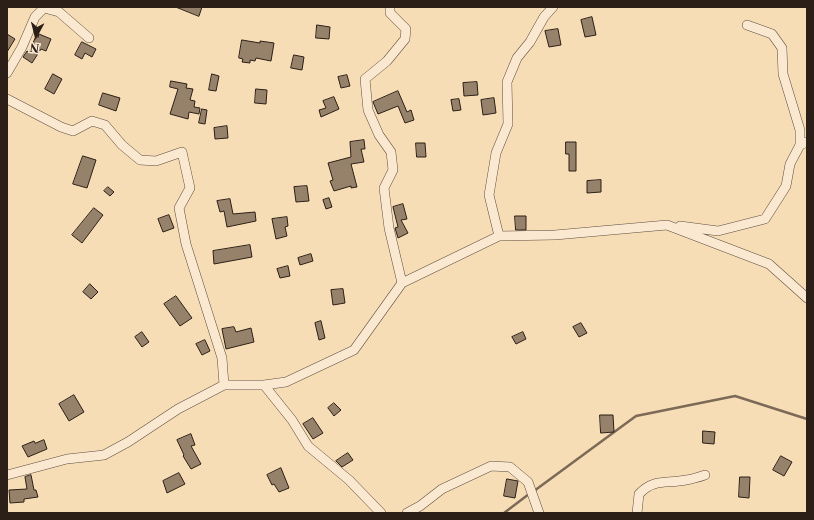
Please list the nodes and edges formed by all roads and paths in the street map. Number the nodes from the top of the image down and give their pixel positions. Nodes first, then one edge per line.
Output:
1 (390, 7) edge
2 (553, 7) edge
3 (747, 25) dead end
4 (89, 38) dead end
5 (7, 73) edge
6 (7, 99) edge
7 (804, 144) edge
8 (667, 225) junction
9 (499, 236) junction
10 (402, 283) junction
11 (807, 298) edge
12 (224, 385) junction
13 (264, 385) junction
14 (7, 475) edge
15 (705, 475) dead end
16 (381, 513) edge
17 (407, 513) edge
18 (539, 513) edge
19 (637, 513) edge

1 - 10 street
2 - 9 street
3 - 7 street
4 - 5 street
6 - 12 street
7 - 8 street
8 - 9 street
8 - 11 street
9 - 10 street
10 - 13 street
12 - 13 street
12 - 14 street
13 - 16 street
15 - 19 street
17 - 18 street

